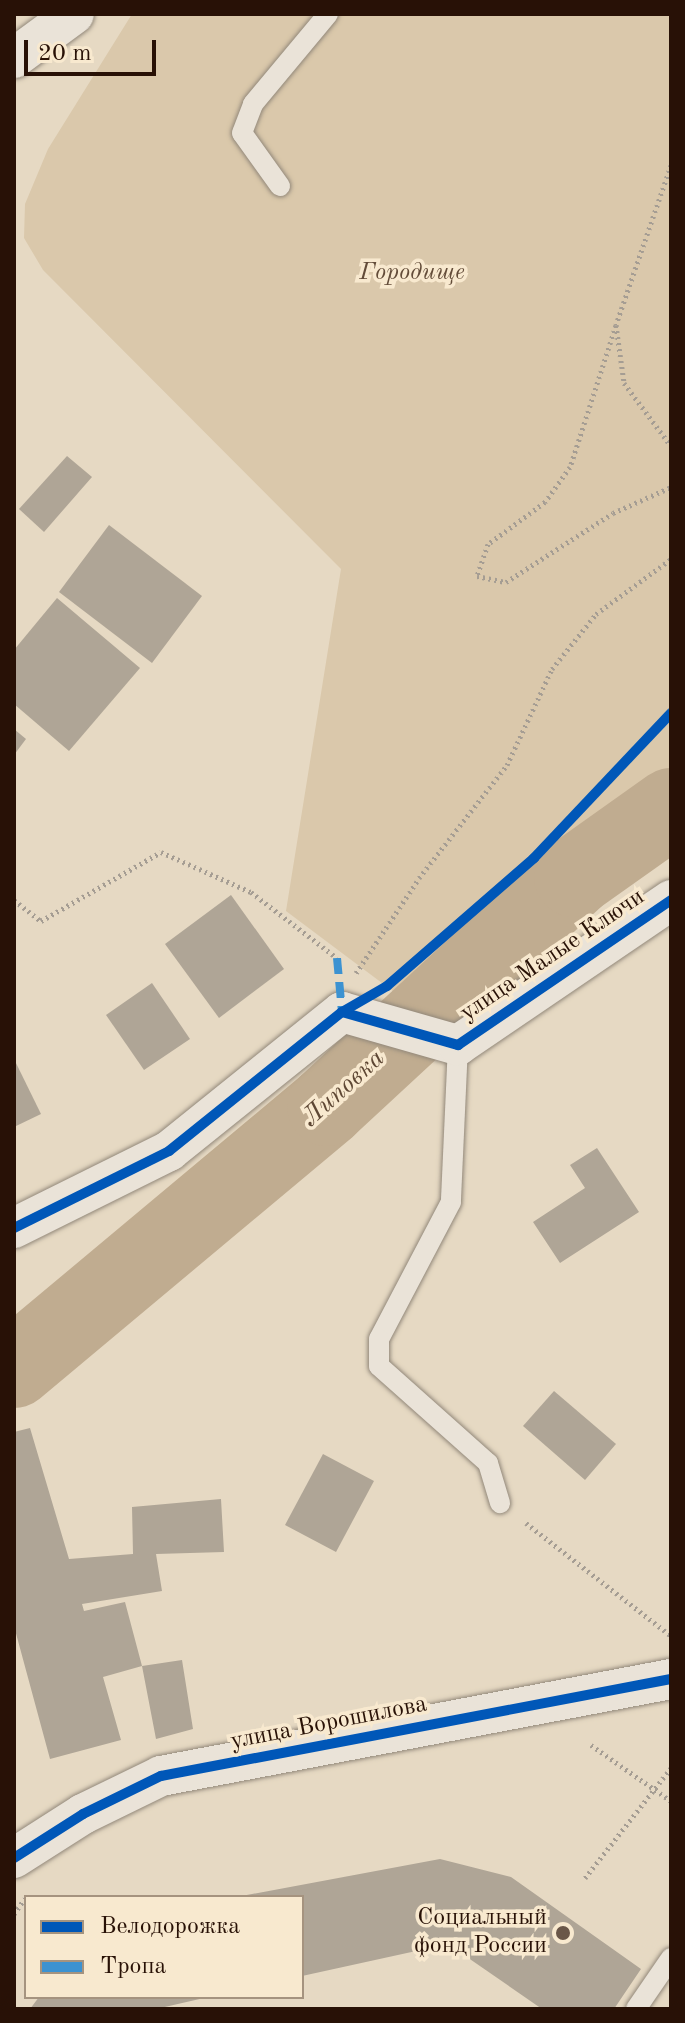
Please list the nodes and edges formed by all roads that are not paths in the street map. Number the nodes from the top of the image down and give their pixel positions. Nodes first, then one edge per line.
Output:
1 (328, 14) edge
2 (65, 17) edge
3 (14, 58) edge
4 (280, 186) dead end
5 (671, 900) edge
6 (458, 1045) junction
7 (14, 1228) edge
8 (500, 1503) road end
9 (671, 1679) edge
10 (15, 1859) edge
11 (671, 1958) edge
12 (636, 2009) edge

1 - 4 lane
2 - 3 street
5 - 6 street, улица Малые Ключи
6 - 7 street
6 - 8 lane
9 - 10 street, улица Ворошилова
11 - 12 lane

